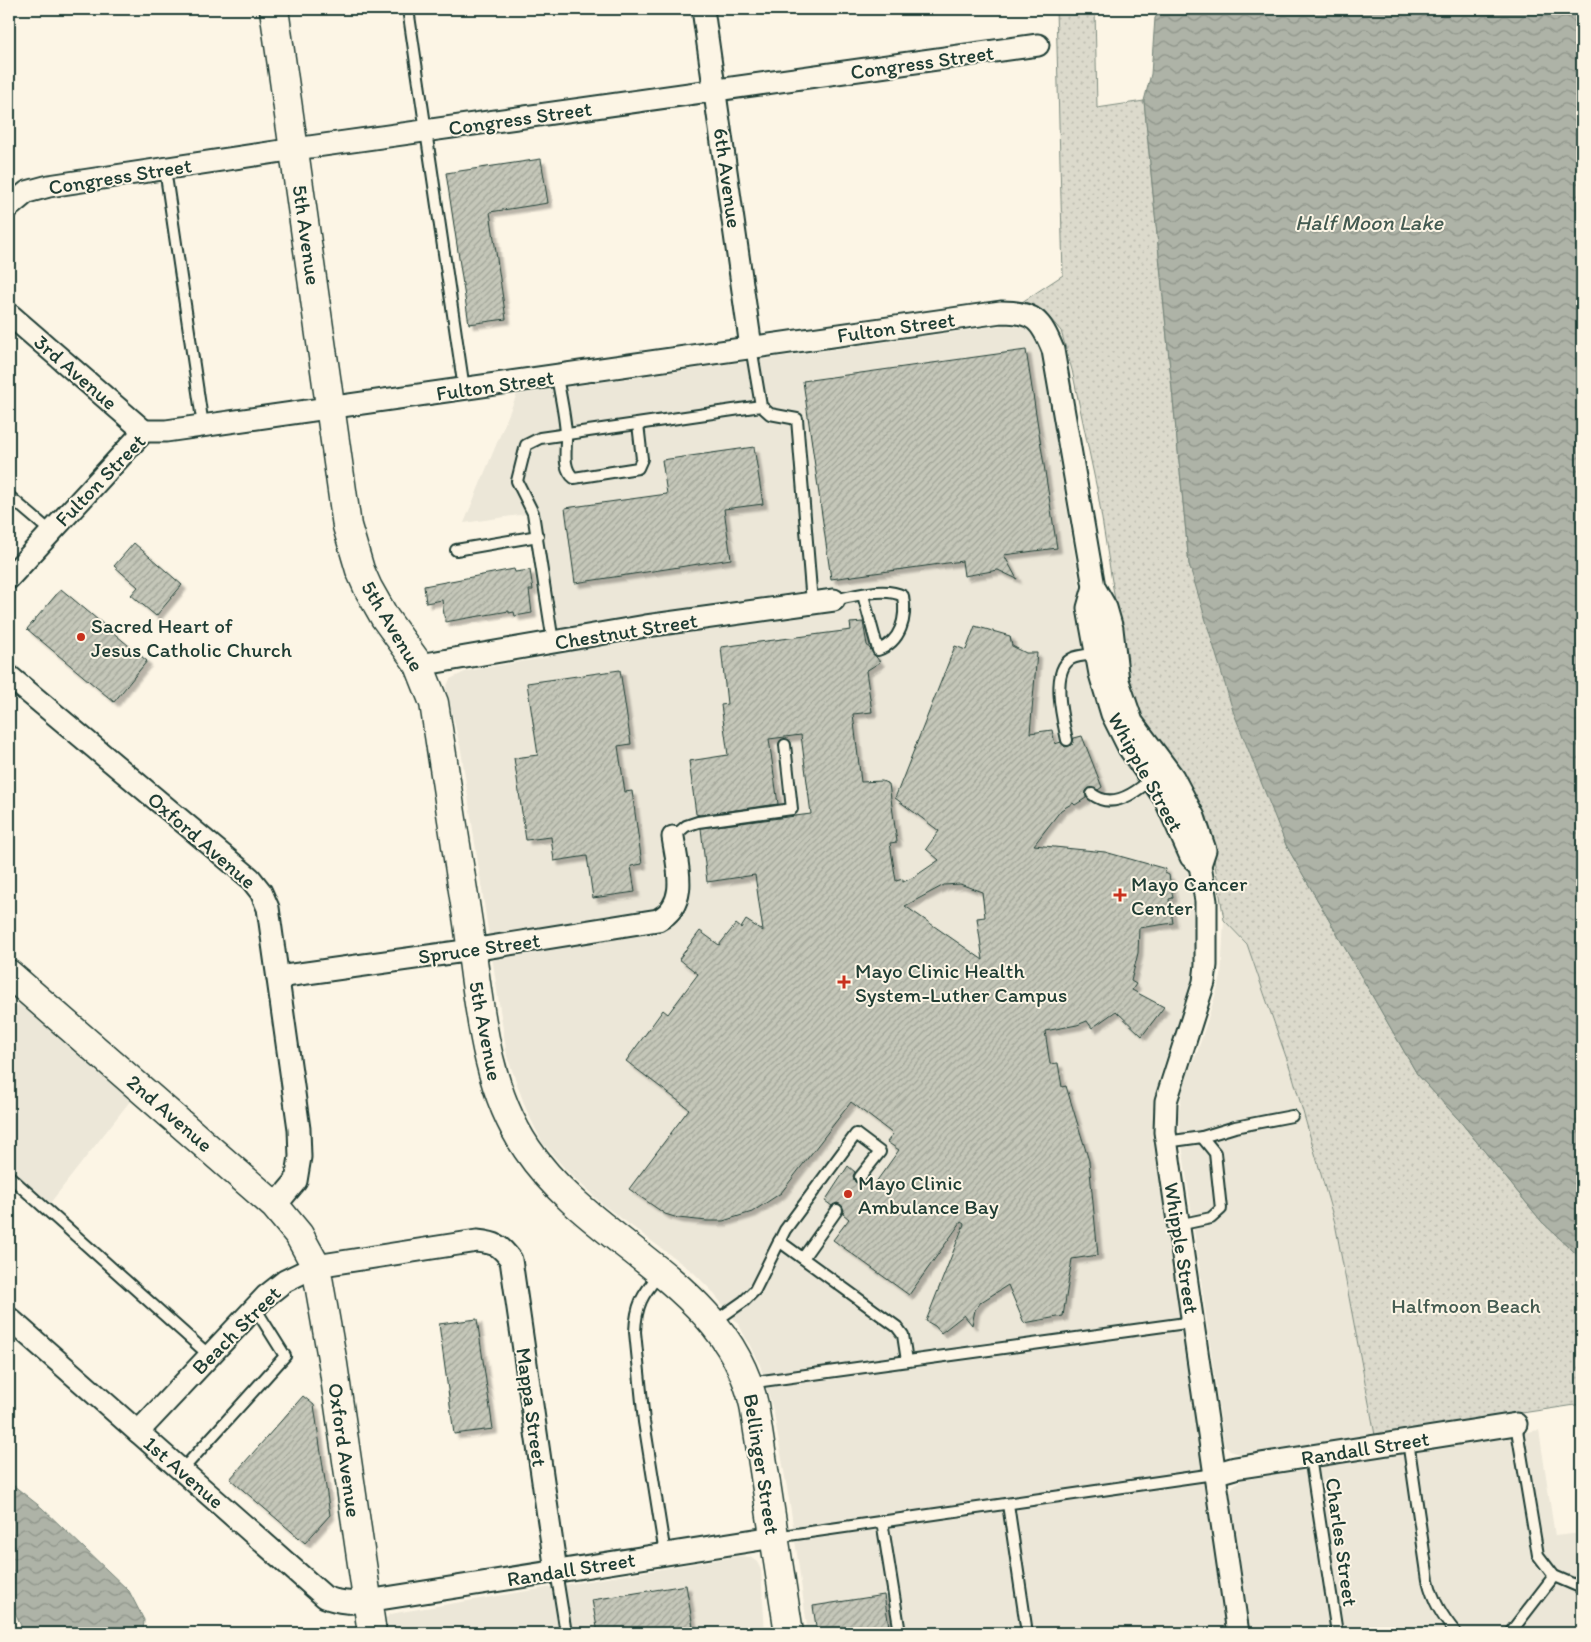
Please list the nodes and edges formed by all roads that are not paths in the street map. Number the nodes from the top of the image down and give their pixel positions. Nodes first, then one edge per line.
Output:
1 (274, 9) edge
2 (408, 9) edge
3 (702, 9) edge
4 (1038, 45) dead end
5 (716, 91) junction
6 (427, 131) junction
7 (295, 149) junction
8 (165, 169) junction
9 (9, 207) edge
10 (9, 314) edge
11 (1041, 324) joint
12 (751, 347) junction
13 (557, 376) junction
14 (464, 389) junction
15 (331, 406) junction
16 (761, 406) junction
17 (638, 424) junction
18 (203, 426) junction
19 (144, 430) junction
20 (566, 434) junction
21 (9, 496) edge
22 (50, 531) junction
23 (538, 536) junction
24 (456, 550) dead end
25 (9, 578) edge
26 (863, 594) junction
27 (834, 600) joint
28 (812, 604) junction
29 (553, 642) junction
30 (1105, 654) junction
31 (419, 664) junction
32 (9, 676) edge
33 (1067, 740) dead end
34 (785, 745) dead end
35 (1157, 772) junction
36 (1092, 794) dead end
37 (673, 837) joint
38 (472, 950) junction
39 (9, 974) edge
40 (278, 977) junction
41 (1292, 1116) dead end
42 (1202, 1137) junction
43 (1166, 1142) junction
44 (9, 1176) edge
45 (860, 1177) dead end
46 (276, 1206) junction
47 (837, 1210) dead end
48 (586, 1213) joint
49 (1178, 1225) junction
50 (779, 1241) junction
51 (501, 1247) joint
52 (803, 1258) junction
53 (316, 1266) junction
54 (662, 1272) junction
55 (255, 1308) junction
56 (9, 1318) edge
57 (1193, 1322) junction
58 (713, 1323) junction
59 (210, 1356) junction
60 (907, 1361) junction
61 (748, 1383) junction
62 (1516, 1424) joint
63 (138, 1432) junction
64 (1408, 1441) junction
65 (1310, 1456) junction
66 (182, 1470) junction
67 (1214, 1474) junction
68 (1008, 1504) junction
69 (882, 1522) junction
70 (774, 1537) junction
71 (665, 1554) junction
72 (556, 1571) junction
73 (1554, 1576) junction
74 (1582, 1588) edge
75 (368, 1601) junction
76 (372, 1633) edge
77 (566, 1633) edge
78 (789, 1633) edge
79 (900, 1633) edge
80 (1027, 1633) edge
81 (1238, 1633) edge
82 (1337, 1633) edge
83 (1456, 1633) edge
84 (1510, 1633) edge

1 - 7 main road, 5th Avenue
2 - 6 lane
3 - 5 street, 6th Avenue
4 - 5 street, Congress Street
5 - 6 street, Congress Street
5 - 12 street, 6th Avenue
6 - 7 street, Congress Street
6 - 14 lane
7 - 8 street, Congress Street
7 - 15 main road, 5th Avenue
8 - 9 street, Congress Street
8 - 18 lane
10 - 19 street, 3rd Avenue
11 - 12 street, Fulton Street
11 - 30 street, Whipple Street
12 - 13 street, Fulton Street
12 - 16 lane
13 - 14 street, Fulton Street
13 - 20 lane
14 - 15 street, Fulton Street
15 - 18 street, Fulton Street
15 - 31 main road, 5th Avenue
16 - 17 lane
16 - 28 lane
17 - 20 lane
17 - 20 lane
18 - 19 street, Fulton Street
19 - 22 street, Fulton Street
20 - 23 lane
21 - 22 lane
22 - 25 street, Fulton Street
23 - 24 lane
23 - 29 lane
26 - 26 lane
26 - 27 lane
27 - 28 street, Chestnut Street
28 - 29 street, Chestnut Street
29 - 31 street, Chestnut Street
30 - 33 lane
30 - 35 street, Whipple Street
31 - 38 main road, 5th Avenue
32 - 40 street, Oxford Avenue
34 - 37 lane
35 - 36 lane
35 - 43 street, Whipple Street
37 - 38 street, Spruce Street
38 - 40 street, Spruce Street
38 - 48 main road, 5th Avenue
39 - 46 main road, 2nd Avenue
40 - 46 street, Oxford Avenue
41 - 42 lane
42 - 43 lane
42 - 49 lane
43 - 49 street, Whipple Street
44 - 59 lane
45 - 50 lane
46 - 53 main road, 2nd Avenue
47 - 52 lane
48 - 54 main road, Bellinger Street
49 - 57 street, Whipple Street
50 - 52 lane
50 - 58 lane
51 - 53 street, Beach Street
51 - 72 street, Mappa Street
52 - 60 lane
53 - 55 street, Beach Street
53 - 75 main road, Oxford Avenue
54 - 58 main road, Bellinger Street
54 - 71 lane
55 - 59 street, Beach Street
55 - 66 lane
56 - 63 street, 1st Avenue
57 - 60 lane
57 - 67 street, Whipple Street
58 - 61 main road, Bellinger Street
59 - 63 street, Beach Street
60 - 61 lane
61 - 70 main road, Bellinger Street
62 - 64 street, Randall Street
62 - 73 lane
63 - 66 street, 1st Avenue
64 - 65 street, Randall Street
64 - 83 lane
65 - 67 street, Randall Street
65 - 82 lane, Charles Street
66 - 75 street, 1st Avenue
67 - 68 lane
67 - 81 street, Whipple Street
68 - 69 lane
68 - 80 lane
69 - 70 lane
69 - 79 lane
70 - 71 street, Randall Street
70 - 78 main road, Bellinger Street
71 - 72 street, Randall Street
72 - 75 street, Randall Street
72 - 77 lane
73 - 74 lane
73 - 84 lane
75 - 76 main road, Oxford Avenue

